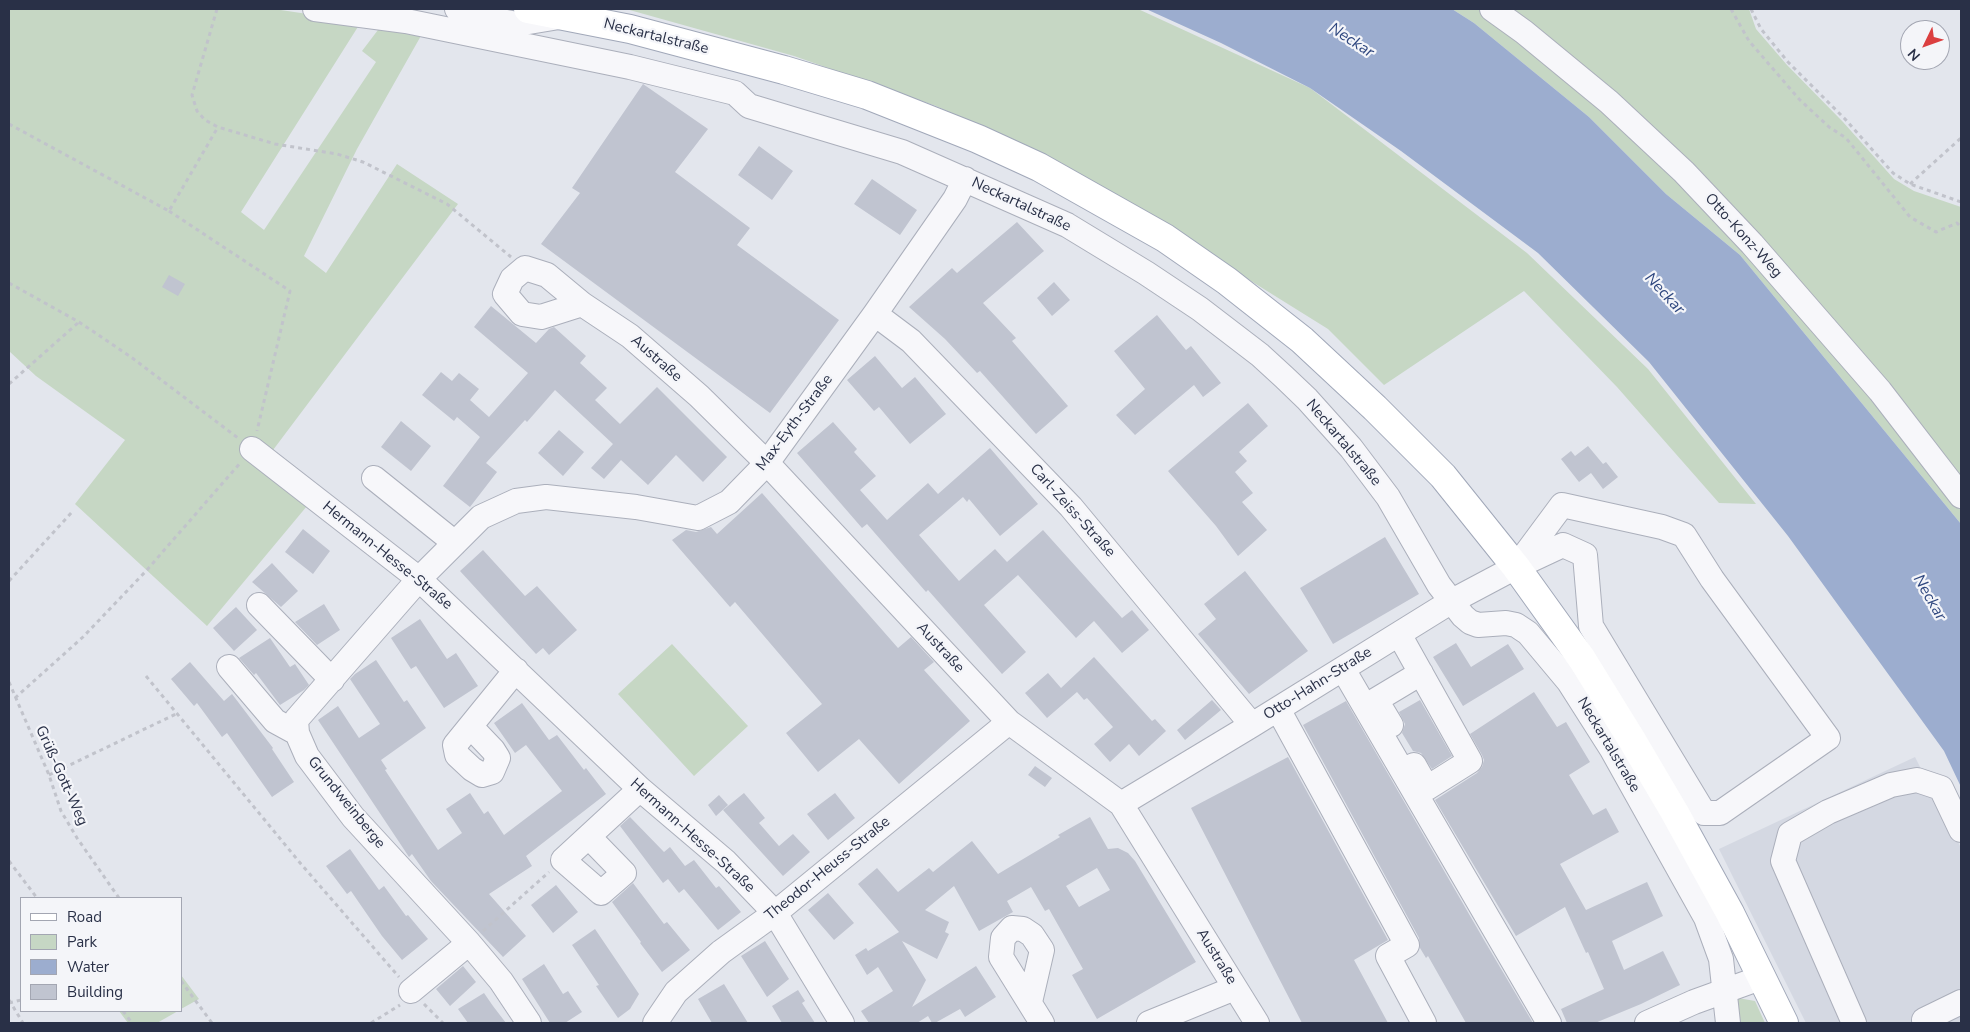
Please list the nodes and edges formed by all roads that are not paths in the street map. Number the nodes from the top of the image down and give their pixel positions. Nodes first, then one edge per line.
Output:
1 (315, 9) edge
2 (456, 9) edge
3 (528, 9) edge
4 (601, 9) edge
5 (1492, 9) edge
6 (567, 16) junction
7 (630, 29) junction
8 (965, 179) junction
9 (582, 304) junction
10 (875, 314) junction
11 (252, 449) road end
12 (768, 463) junction
13 (374, 478) dead end
14 (1961, 496) edge
15 (455, 543) junction
16 (1516, 566) junction
17 (419, 579) junction
18 (1452, 601) junction
19 (258, 605) dead end
20 (1399, 634) junction
21 (229, 667) dead end
22 (1343, 669) junction
23 (516, 670) junction
24 (1421, 673) junction
25 (332, 680) junction
26 (1278, 709) junction
27 (1008, 722) junction
28 (1252, 725) junction
29 (471, 727) dead end
30 (297, 732) junction
31 (640, 789) junction
32 (1121, 804) junction
33 (1961, 830) edge
34 (589, 837) junction
35 (775, 913) junction
36 (469, 943) junction
37 (1763, 977) junction
38 (1235, 988) junction
39 (1724, 991) junction
40 (413, 993) road end
41 (1030, 1002) dead end
42 (1961, 1002) edge
43 (529, 1023) edge
44 (655, 1023) edge
45 (842, 1023) edge
46 (1042, 1023) edge
47 (1149, 1023) edge
48 (1257, 1023) edge
49 (1424, 1023) edge
50 (1549, 1023) edge
51 (1647, 1023) edge
52 (1728, 1023) edge
53 (1784, 1023) edge
54 (1854, 1023) edge
55 (1925, 1023) edge

1 - 8 street, Neckartalstraße
2 - 6 street
3 - 6 main road, Neckartalstraße
4 - 7 street
5 - 14 street, Otto-Konz-Weg
6 - 7 main road, Neckartalstraße
7 - 16 main road, Neckartalstraße
8 - 10 street, Max-Eyth-Straße
8 - 18 street, Neckartalstraße
9 - 9 street, Austraße
9 - 12 street, Austraße
10 - 12 street, Max-Eyth-Straße
10 - 28 street, Carl-Zeiss-Straße
11 - 17 street, Hermann-Hesse-Straße
12 - 15 street, Max-Eyth-Straße
12 - 27 street, Austraße
13 - 15 street
15 - 17 street, Max-Eyth-Straße
16 - 16 street, Otto-Hahn-Straße
16 - 18 street, Otto-Hahn-Straße
16 - 37 main road, Neckartalstraße
17 - 23 street, Hermann-Hesse-Straße
17 - 25 street
18 - 20 street, Otto-Hahn-Straße
18 - 39 street, Neckartalstraße
19 - 25 street
20 - 22 street, Otto-Hahn-Straße
20 - 24 street
21 - 30 street
22 - 26 street, Otto-Hahn-Straße
22 - 50 street
23 - 29 street
23 - 31 street, Hermann-Hesse-Straße
24 - 24 street
25 - 30 street
26 - 28 street, Otto-Hahn-Straße
26 - 49 street
27 - 32 street, Austraße
27 - 35 street, Theodor-Heuss-Straße
28 - 32 street, Otto-Hahn-Straße
30 - 36 street, Grundweinberge
31 - 34 street
31 - 35 street, Hermann-Hesse-Straße
32 - 38 street, Austraße
33 - 54 street
34 - 34 street
35 - 44 street, Theodor-Heuss-Straße
35 - 45 street, Hermann-Hesse-Straße
36 - 40 street
36 - 43 street, Grundweinberge
37 - 39 street
37 - 53 main road, Neckartalstraße
38 - 47 street
38 - 48 street, Austraße
39 - 51 street
39 - 52 street, Neckartalstraße
41 - 46 street
42 - 55 street

